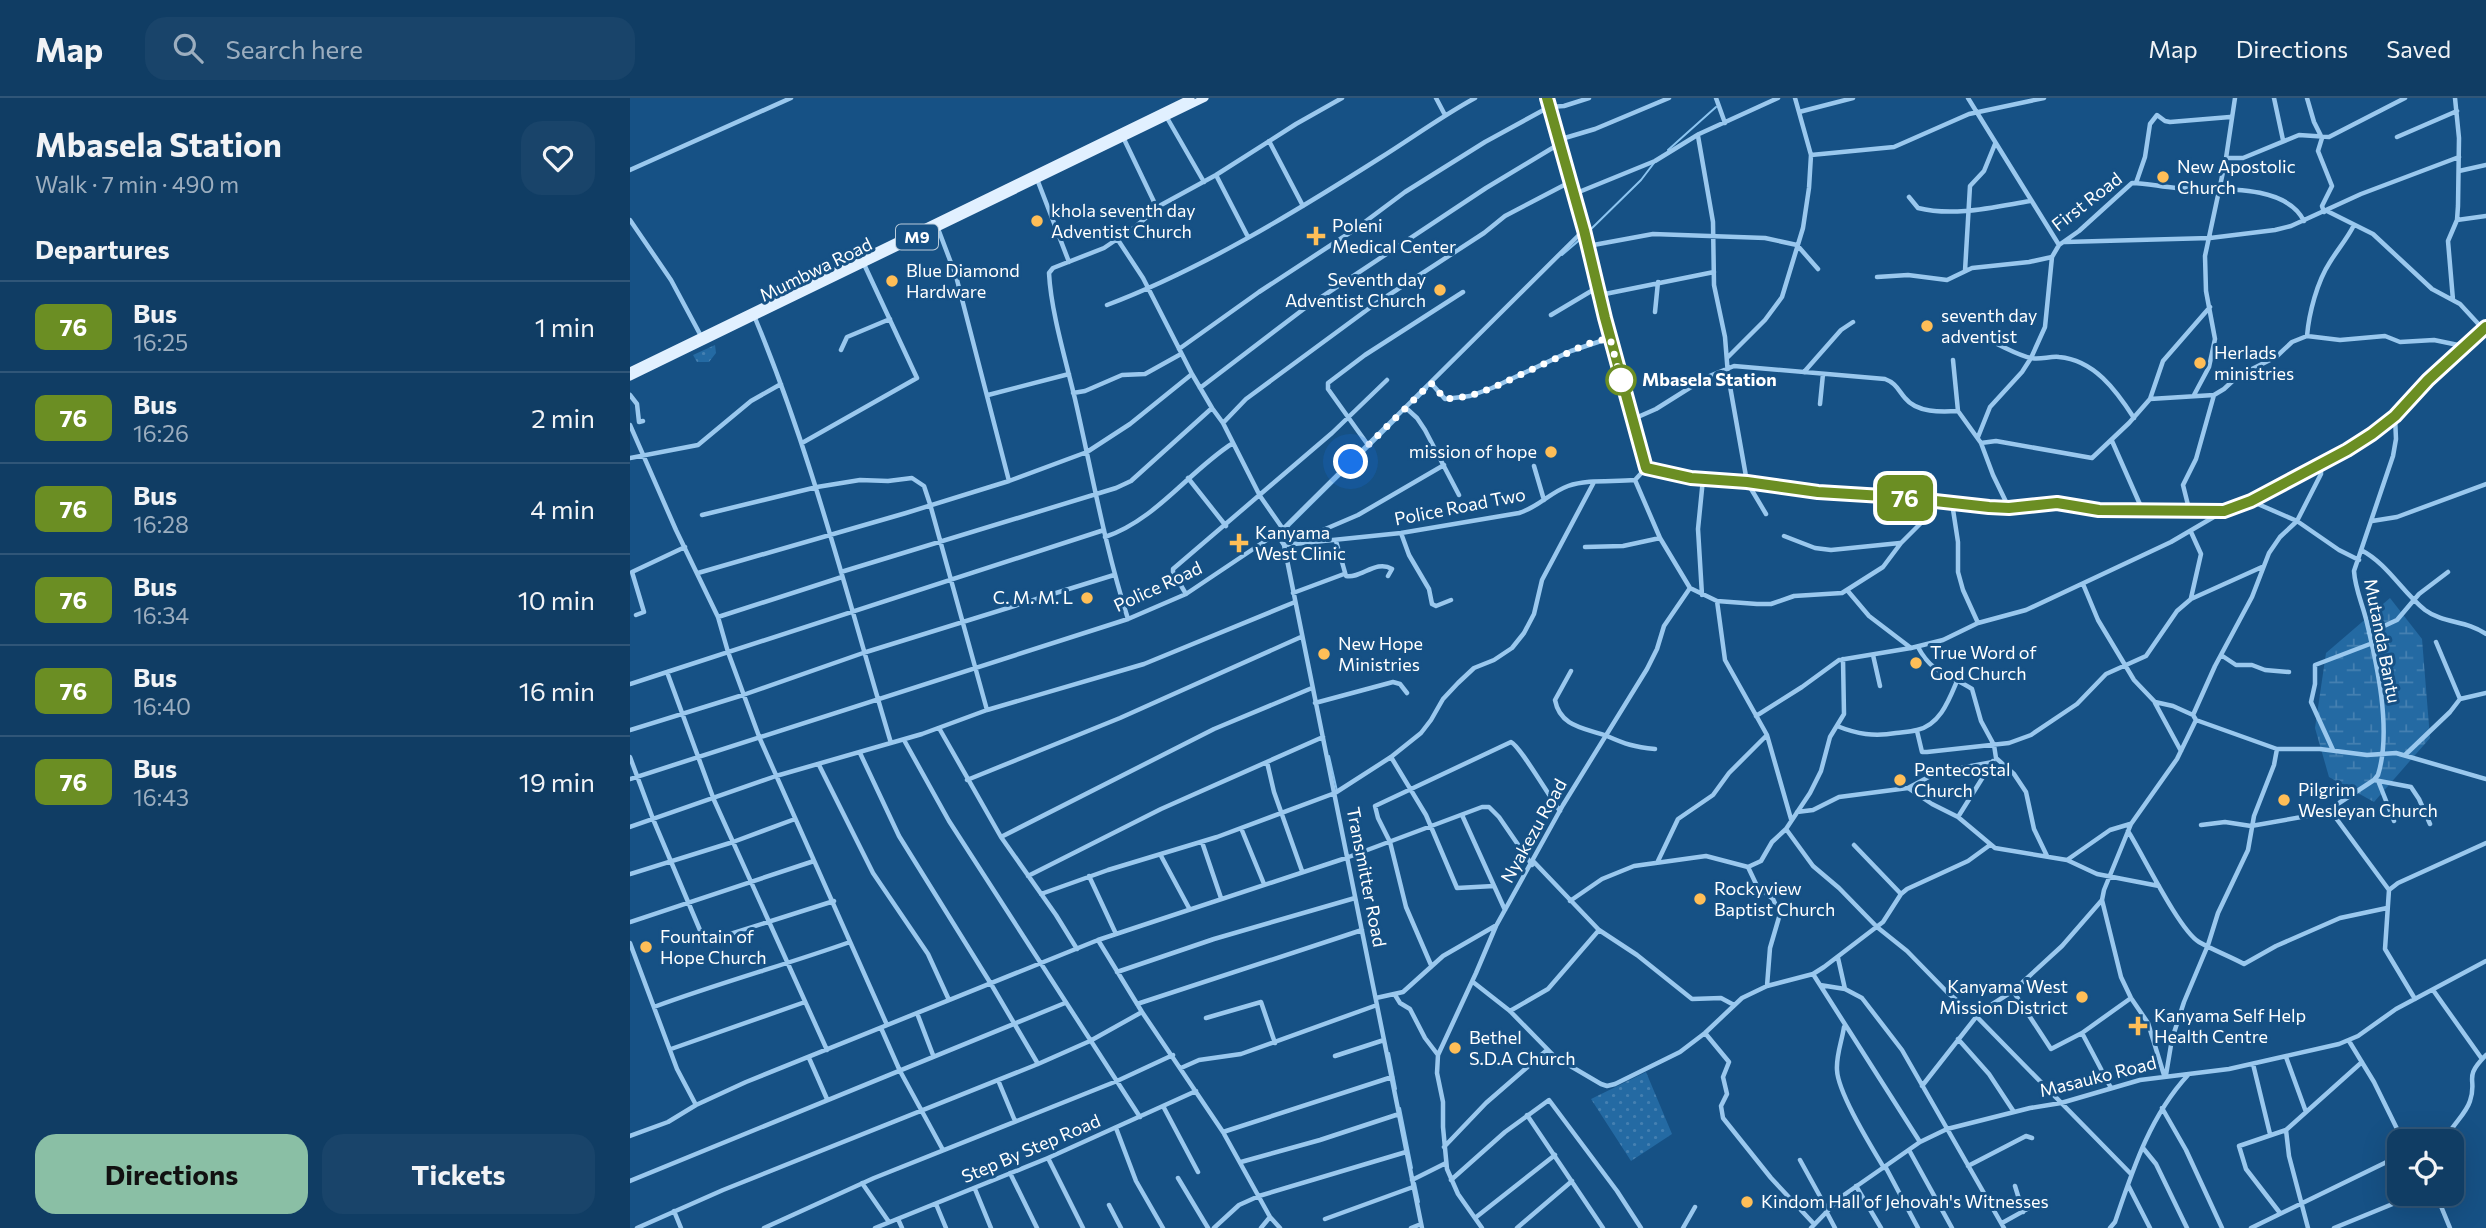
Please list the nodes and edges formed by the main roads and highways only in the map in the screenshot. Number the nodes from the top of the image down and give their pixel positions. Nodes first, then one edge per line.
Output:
1 (1191, 98) edge
2 (1205, 98) edge
3 (1165, 114) junction
4 (936, 224) junction
5 (753, 314) junction
6 (630, 371) edge
7 (630, 377) edge

1 - 3 main road, Mumbwa Road / M9
2 - 3 main road, Mumbwa Road / M9
3 - 4 main road, Mumbwa Road / M9
3 - 4 main road, Mumbwa Road / M9
4 - 5 main road, Mumbwa Road / M9
5 - 6 main road, Mumbwa Road / M9
5 - 7 main road, Mumbwa Road / M9

